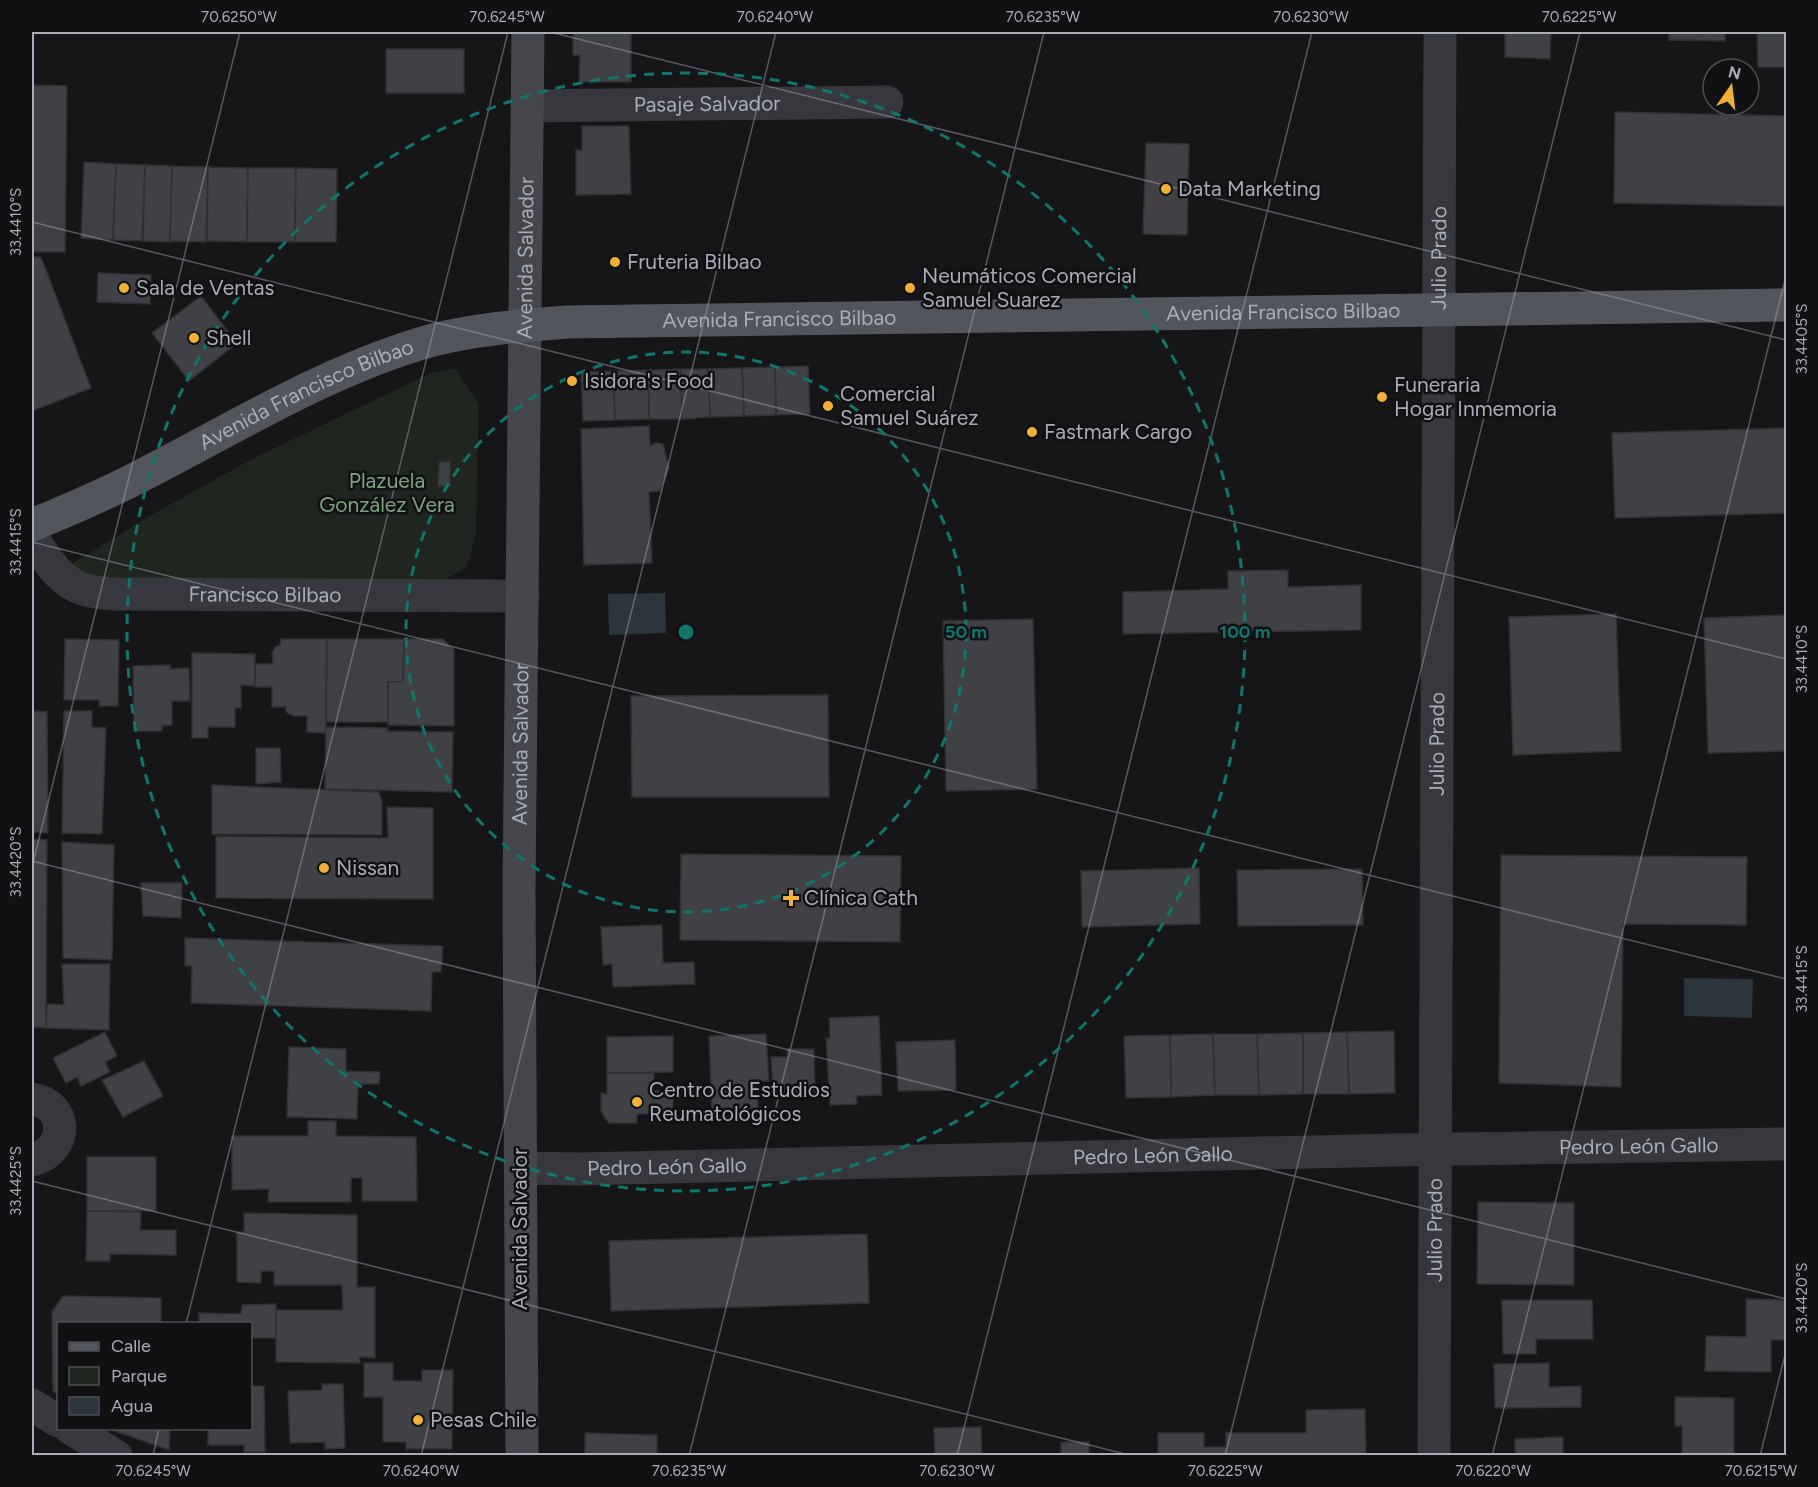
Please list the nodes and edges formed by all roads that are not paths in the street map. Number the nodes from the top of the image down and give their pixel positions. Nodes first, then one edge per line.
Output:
1 (528, 32) edge
2 (1440, 32) edge
3 (887, 102) dead end
4 (527, 106) junction
5 (1786, 305) edge
6 (1439, 309) junction
7 (526, 325) junction
8 (32, 525) edge
9 (32, 538) edge
10 (523, 596) junction
11 (32, 1099) edge
12 (1786, 1144) edge
13 (1435, 1150) junction
14 (32, 1160) edge
15 (520, 1168) junction
16 (32, 1405) edge
17 (57, 1420) edge
18 (73, 1430) edge
19 (116, 1455) edge
20 (522, 1455) edge
21 (1434, 1455) edge

1 - 4 main road, Avenida Salvador
2 - 6 street, Julio Prado
3 - 4 street, Pasaje Salvador
4 - 7 main road, Avenida Salvador
5 - 6 main road, Avenida Francisco Bilbao
6 - 7 main road, Avenida Francisco Bilbao
6 - 13 street, Julio Prado
7 - 8 main road, Avenida Francisco Bilbao
7 - 10 main road, Avenida Salvador
9 - 10 street, Francisco Bilbao
10 - 15 main road, Avenida Salvador
11 - 14 street
12 - 13 street, Pedro León Gallo
13 - 15 street, Pedro León Gallo
13 - 21 street, Julio Prado
15 - 20 main road, Avenida Salvador
16 - 17 street
18 - 19 street

